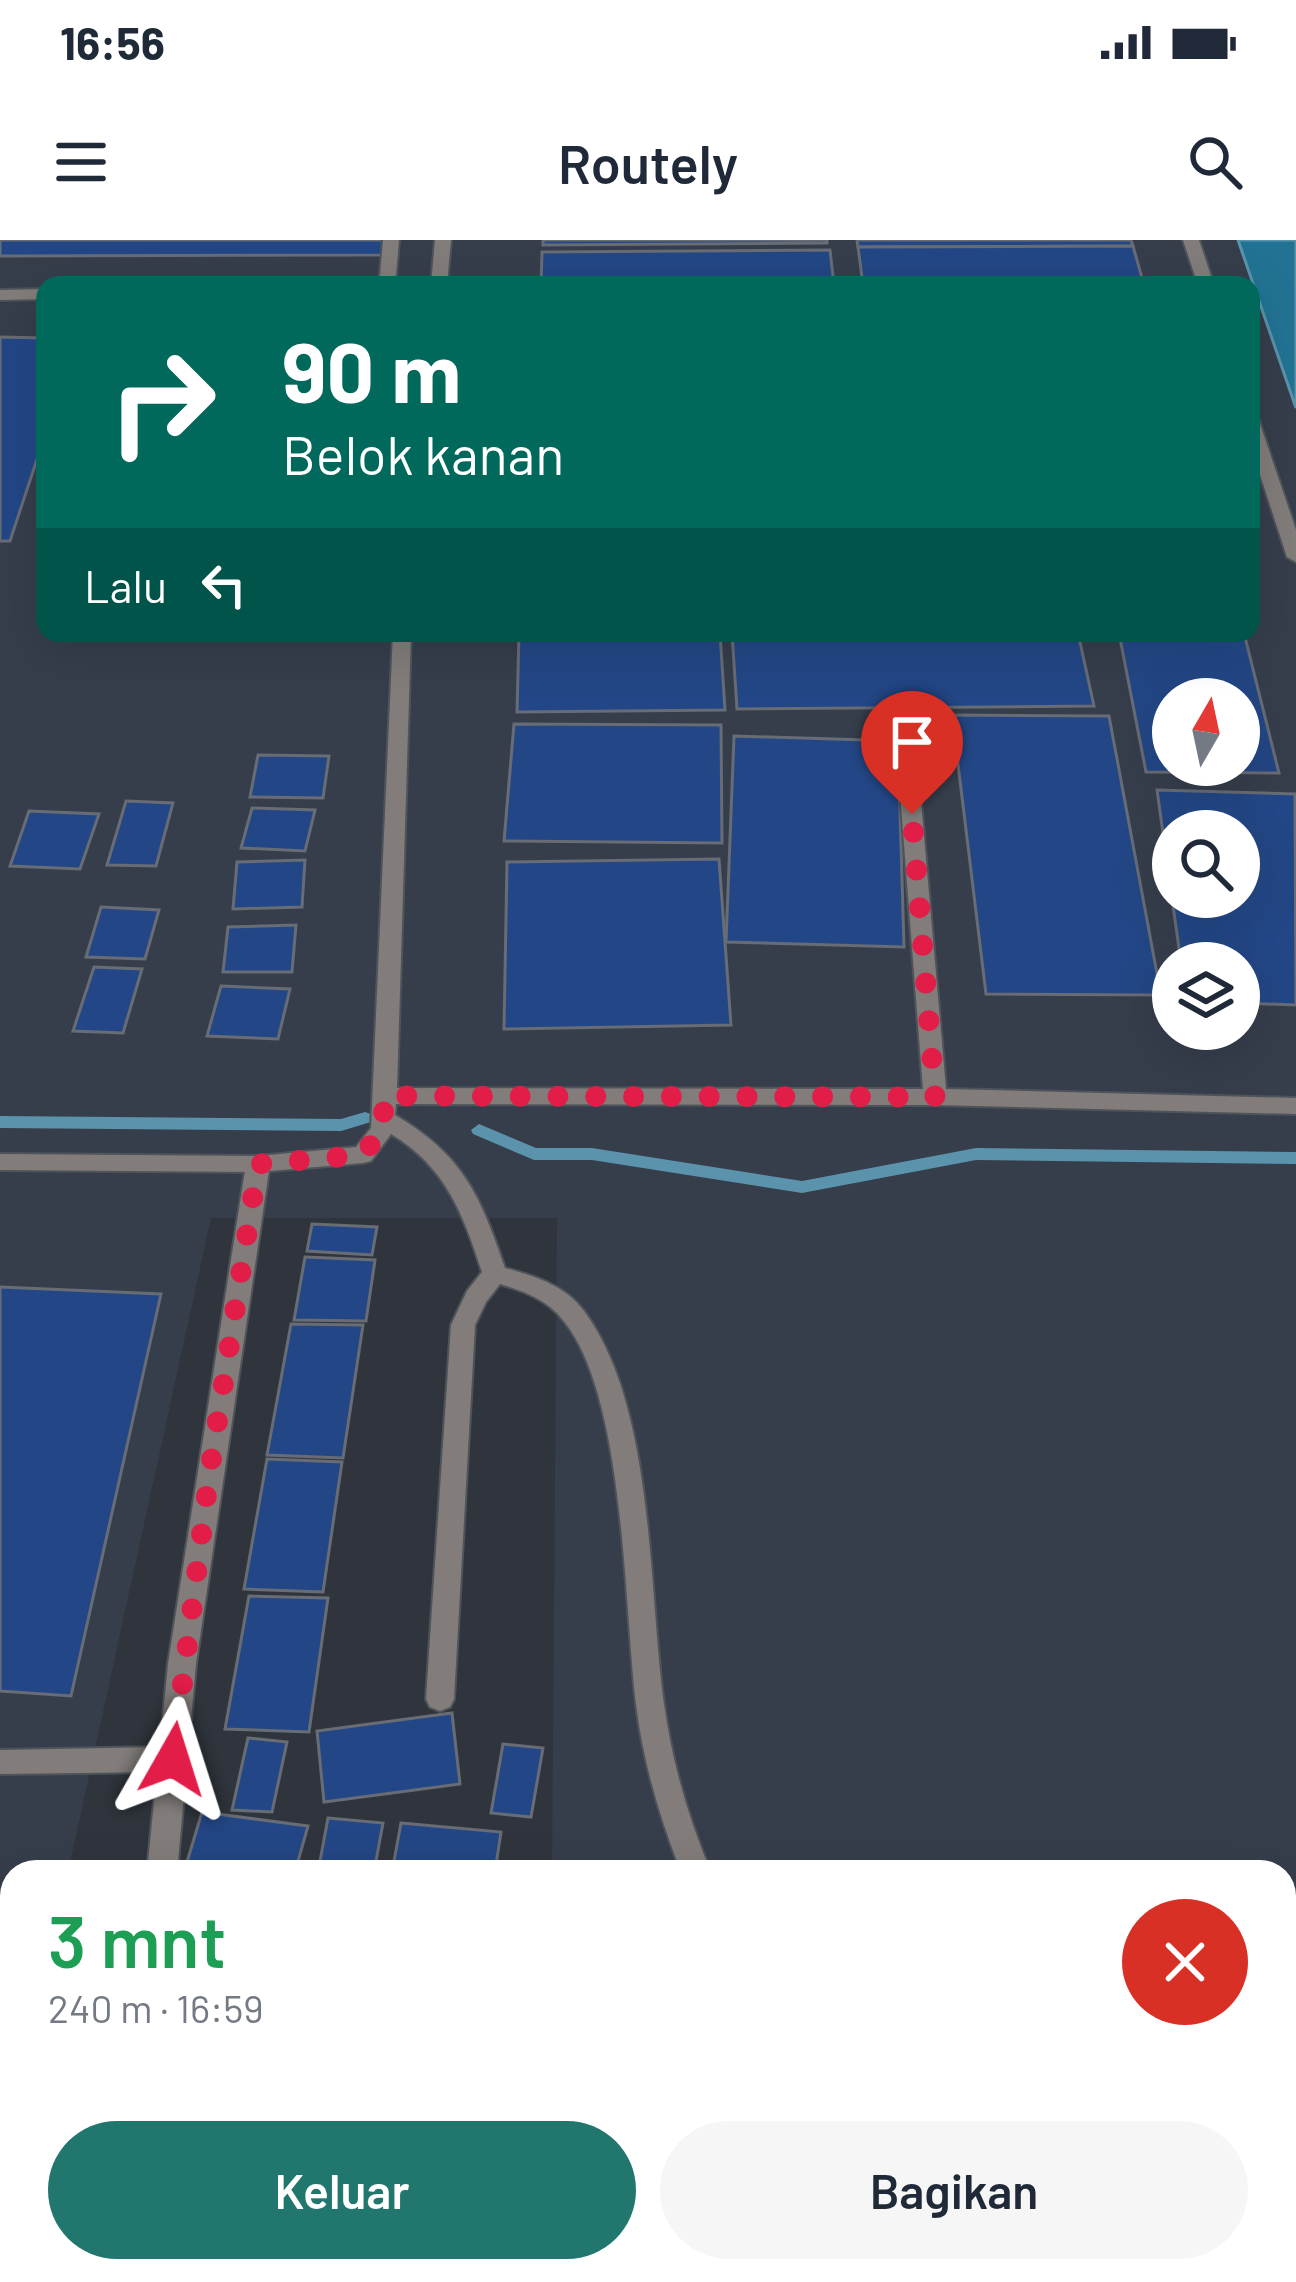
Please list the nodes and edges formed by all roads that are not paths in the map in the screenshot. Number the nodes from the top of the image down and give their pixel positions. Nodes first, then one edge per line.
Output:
1 (391, 240) edge
2 (443, 240) edge
3 (1192, 240) edge
4 (387, 276) edge
5 (440, 276) edge
6 (1203, 276) edge
7 (36, 294) edge
8 (0, 295) edge
9 (1260, 448) edge
10 (1296, 557) edge
11 (402, 642) edge
12 (908, 767) dead end
13 (935, 1097) junction
14 (1296, 1106) edge
15 (384, 1107) junction
16 (0, 1162) edge
17 (258, 1164) junction
18 (494, 1274) junction
19 (440, 1699) dead end
20 (173, 1759) junction
21 (0, 1762) edge
22 (163, 1860) edge
23 (691, 1860) edge

1 - 4 street
2 - 5 street
3 - 6 street
7 - 8 street
9 - 10 street
11 - 15 street
12 - 13 street
13 - 14 street
13 - 15 street
15 - 17 street
15 - 18 street
16 - 17 street
17 - 20 street
18 - 19 street
18 - 23 street
20 - 21 street
20 - 22 street

